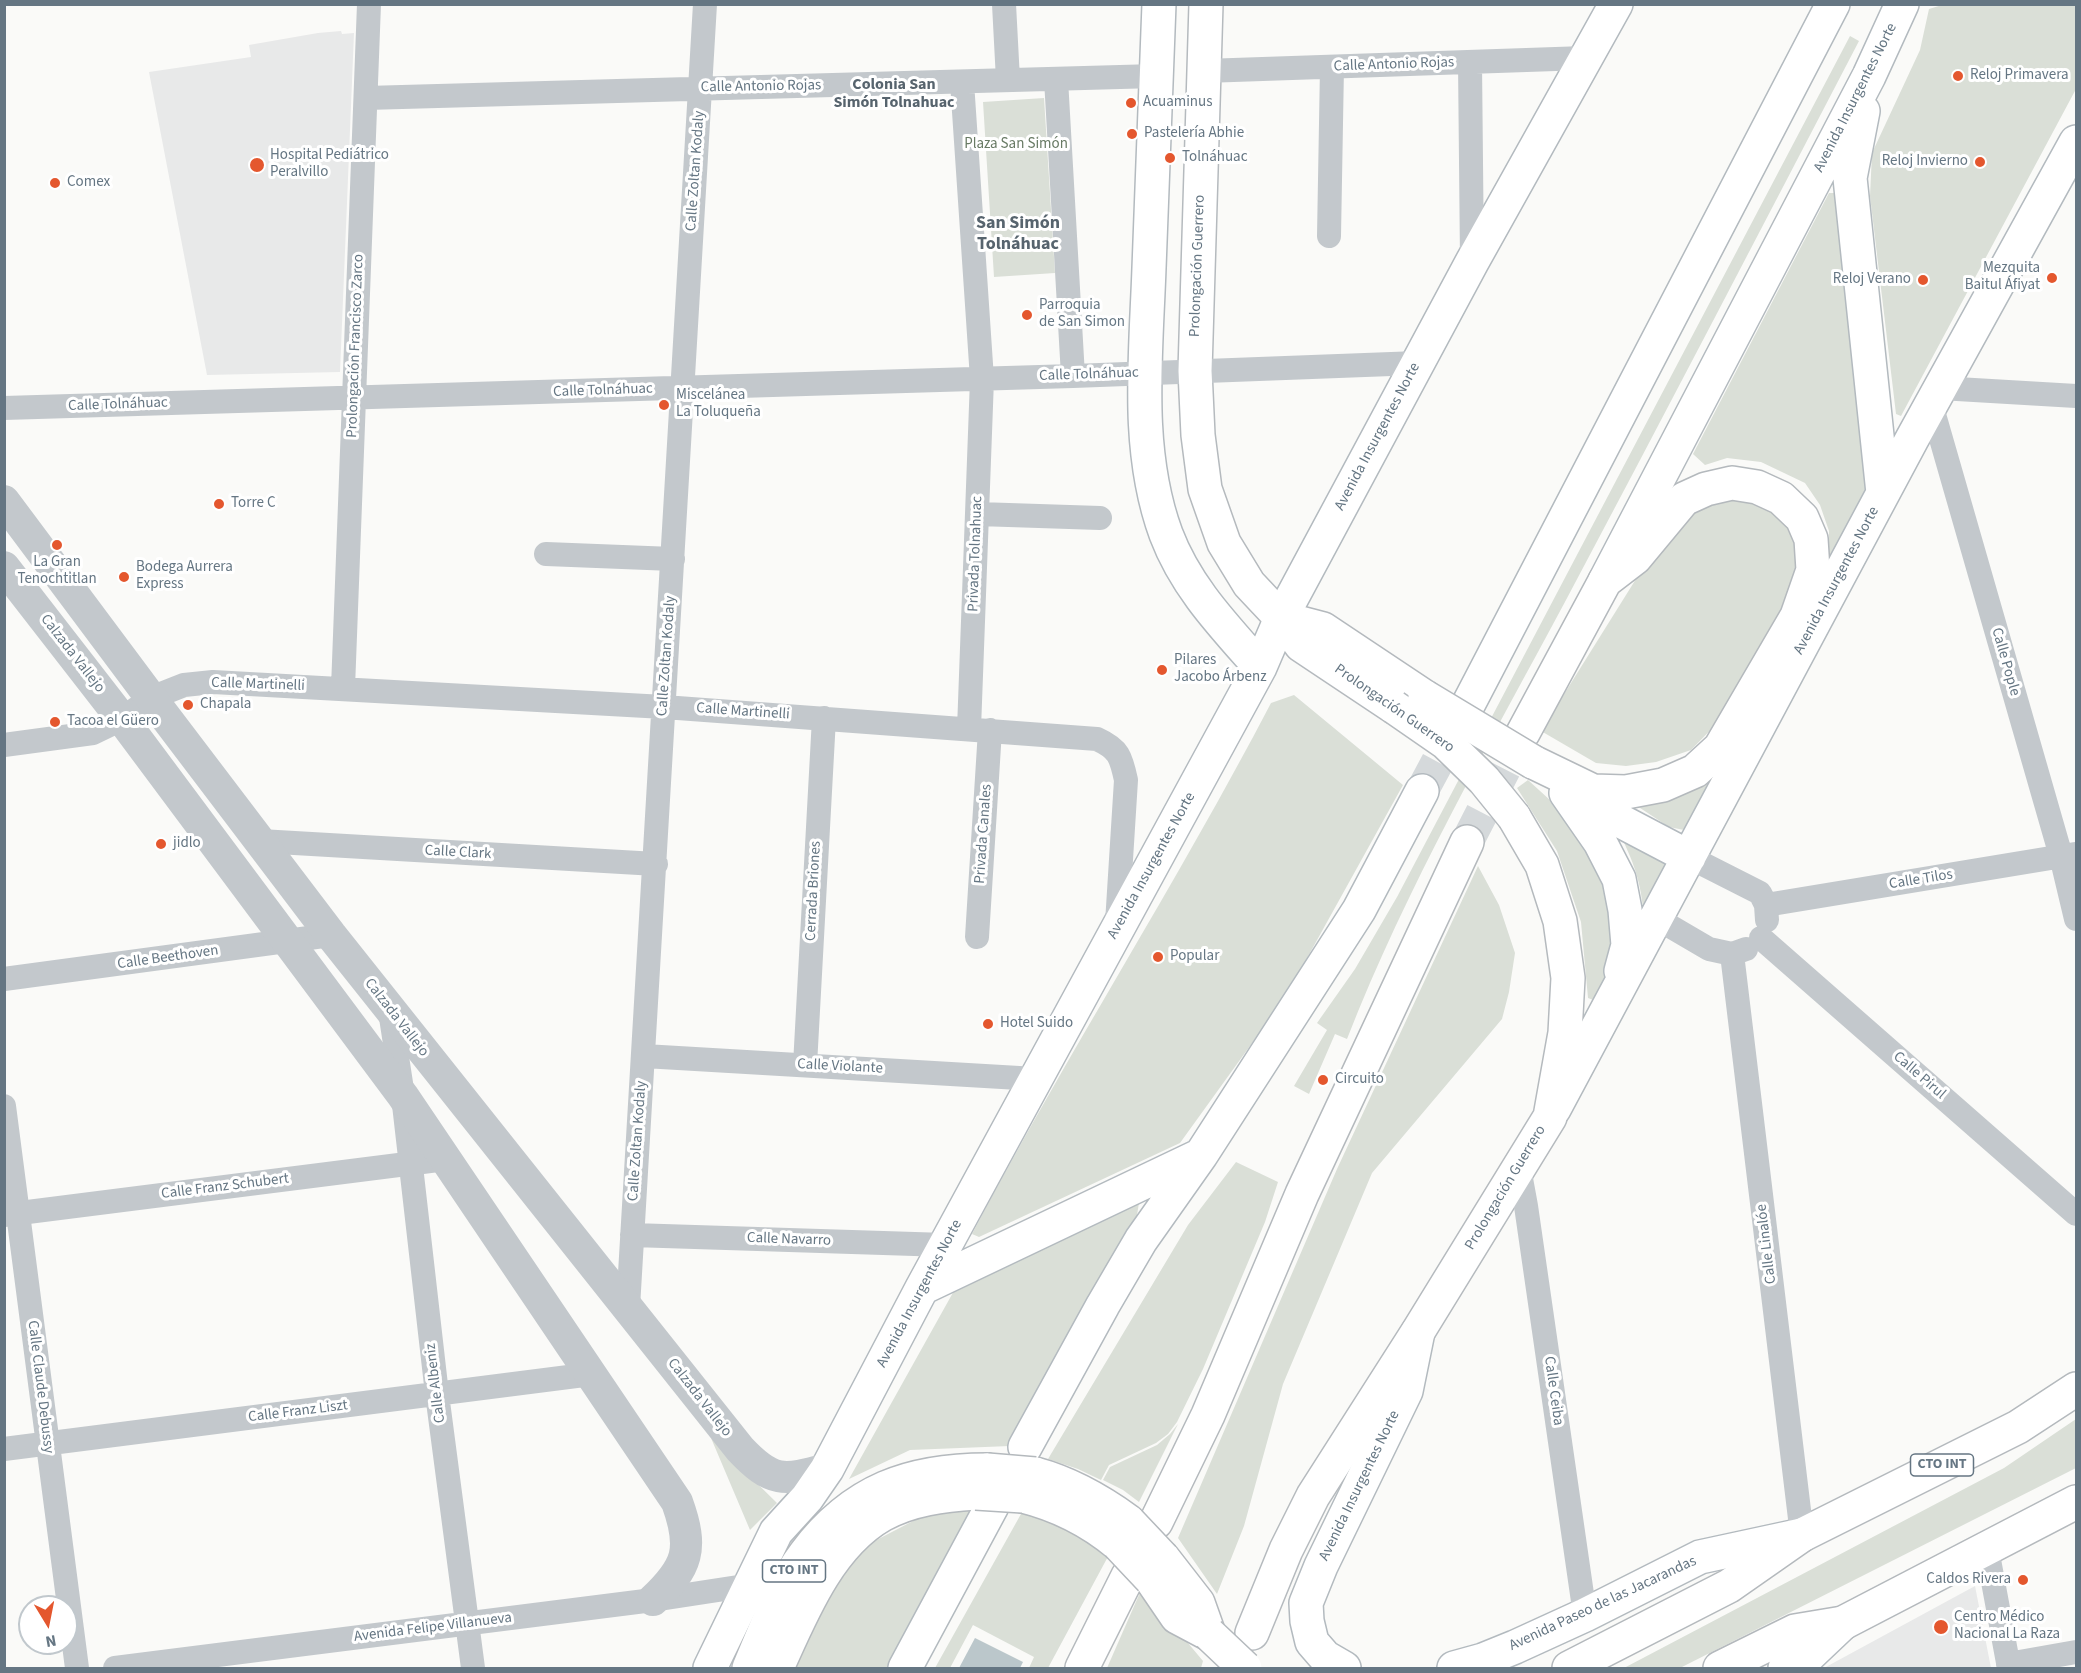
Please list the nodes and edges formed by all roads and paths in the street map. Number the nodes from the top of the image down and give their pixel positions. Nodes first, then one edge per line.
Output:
1 (369, 4) edge
2 (705, 4) edge
3 (1004, 4) edge
4 (1159, 4) edge
5 (1206, 4) edge
6 (1616, 4) edge
7 (1833, 4) edge
8 (1902, 4) edge
9 (1585, 58) junction
10 (1470, 62) junction
11 (1332, 67) junction
12 (1204, 71) junction
13 (1156, 76) junction
14 (1869, 76) junction
15 (1056, 79) junction
16 (1008, 80) junction
17 (962, 82) junction
18 (702, 88) junction
19 (366, 98) junction
20 (2076, 142) edge
21 (1329, 236) dead end
22 (1472, 262) junction
23 (1418, 363) junction
24 (1195, 372) junction
25 (1145, 373) junction
26 (1073, 376) junction
27 (982, 379) junction
28 (683, 388) junction
29 (1936, 396) junction
30 (2076, 396) edge
31 (354, 398) junction
32 (4, 408) edge
33 (1883, 493) junction
34 (4, 501) edge
35 (978, 514) junction
36 (1100, 518) dead end
37 (37, 545) junction
38 (4, 548) edge
39 (546, 554) dead end
40 (673, 559) junction
41 (4, 567) edge
42 (1605, 581) junction
43 (1281, 618) junction
44 (1260, 667) junction
45 (343, 688) junction
46 (151, 698) junction
47 (1469, 703) tunnel mouth
48 (664, 707) junction
49 (824, 718) junction
50 (122, 719) junction
51 (979, 730) junction
52 (4, 745) edge
53 (1533, 754) junction
54 (1422, 790) tunnel mouth
55 (1566, 793) junction
56 (260, 841) junction
57 (1467, 842) tunnel mouth
58 (2068, 855) edge
59 (1689, 857) junction
60 (656, 864) junction
61 (1766, 905) junction
62 (1656, 918) junction
63 (2076, 919) edge
64 (1117, 930) junction
65 (331, 935) junction
66 (977, 937) dead end
67 (1761, 938) junction
68 (287, 942) junction
69 (1732, 954) junction
70 (4, 979) edge
71 (1613, 998) junction
72 (390, 1011) junction
73 (644, 1056) junction
74 (805, 1065) junction
75 (1036, 1079) junction
76 (403, 1096) junction
77 (4, 1106) edge
78 (1550, 1117) junction
79 (1201, 1155) junction
80 (446, 1159) junction
81 (410, 1164) junction
82 (1519, 1168) junction
83 (11, 1214) edge
84 (2076, 1214) edge
85 (632, 1235) junction
86 (946, 1245) junction
87 (922, 1288) junction
88 (628, 1307) junction
89 (1419, 1330) junction
90 (592, 1374) junction
91 (2076, 1389) edge
92 (437, 1395) junction
93 (48, 1443) junction
94 (4, 1449) edge
95 (827, 1469) junction
96 (1028, 1472) junction
97 (985, 1490) junction
98 (2076, 1502) edge
99 (1134, 1529) junction
100 (1802, 1535) junction
101 (1987, 1549) junction
102 (1147, 1571) junction
103 (750, 1585) junction
104 (652, 1600) junction
105 (1584, 1615) junction
106 (1844, 1623) junction
107 (467, 1624) junction
108 (1252, 1633) dead end
109 (2076, 1652) edge
110 (2008, 1666) edge
111 (77, 1668) edge
112 (115, 1668) edge
113 (473, 1668) edge
114 (710, 1668) edge
115 (749, 1668) edge
116 (777, 1668) edge
117 (904, 1668) edge
118 (1082, 1668) edge
119 (1245, 1668) edge
120 (1344, 1668) edge
121 (1454, 1668) edge
122 (1569, 1668) edge
123 (1720, 1668) edge
124 (1785, 1668) edge

1 - 19 street, Prolongación Francisco Zarco
2 - 18 street, Calle Zoltan Kodaly
3 - 16 street
4 - 13 main road
5 - 12 main road, Prolongación Guerrero
6 - 9 main road, Avenida Insurgentes Norte
7 - 47 main road
8 - 14 main road, Avenida Insurgentes Norte
9 - 10 street, Calle Antonio Rojas
9 - 22 main road, Avenida Insurgentes Norte
10 - 11 street, Calle Antonio Rojas
10 - 22 street
11 - 12 street, Calle Antonio Rojas
11 - 21 street
12 - 24 main road, Prolongación Guerrero
13 - 15 street, Calle Antonio Rojas
13 - 25 main road
14 - 33 main road
14 - 42 main road, Avenida Insurgentes Norte
15 - 16 street, Calle Antonio Rojas
15 - 26 street
16 - 17 street, Calle Antonio Rojas
17 - 18 street, Calle Antonio Rojas
17 - 27 street, Privada Tolnahuac
18 - 19 street, Calle Antonio Rojas
18 - 28 street, Calle Zoltan Kodaly
19 - 31 street, Prolongación Francisco Zarco
20 - 29 main road, Avenida Insurgentes Norte
22 - 23 main road, Avenida Insurgentes Norte
23 - 24 street, Calle Tolnáhuac
23 - 43 main road, Avenida Insurgentes Norte
24 - 25 street, Calle Tolnáhuac
24 - 43 main road, Prolongación Guerrero
25 - 26 street, Calle Tolnáhuac
25 - 44 main road
26 - 27 street, Calle Tolnáhuac
27 - 28 street, Calle Tolnáhuac
27 - 35 street, Privada Tolnahuac
28 - 31 street, Calle Tolnáhuac
28 - 40 street, Calle Zoltan Kodaly
29 - 30 street
29 - 33 main road, Avenida Insurgentes Norte
29 - 58 street, Calle Pople
31 - 32 street, Calle Tolnáhuac
31 - 45 street, Prolongación Francisco Zarco
33 - 59 main road, Avenida Insurgentes Norte
34 - 37 street, Calzada Vallejo
35 - 36 street
35 - 51 street, Privada Tolnahuac
37 - 38 street
37 - 46 street, Calzada Vallejo
39 - 40 street
40 - 48 street, Calle Zoltan Kodaly
41 - 50 street, Calzada Vallejo
42 - 53 main road, Avenida Insurgentes Norte
42 - 53 main road
43 - 44 main road, Avenida Insurgentes Norte
43 - 53 main road, bridge
43 - 78 main road, Prolongación Guerrero, bridge
44 - 64 main road, Avenida Insurgentes Norte
45 - 46 street, Calle Martinelli
45 - 48 street, Calle Martinelli
46 - 50 street, Calle Martinelli
46 - 56 street, Calzada Vallejo
48 - 49 street, Calle Martinelli
48 - 60 street, Calle Zoltan Kodaly
49 - 51 street, Calle Martinelli
49 - 74 street, Cerrada Briones
50 - 52 street, Calle Martinelli
50 - 68 street, Calzada Vallejo
51 - 64 street, Calle Martinelli
51 - 66 street, Privada Canales
53 - 55 main road
54 - 79 main road
55 - 59 main road
55 - 71 main road
56 - 60 street, Calle Clark
56 - 65 street, Calzada Vallejo
57 - 99 main road
58 - 61 street, Calle Tilos
58 - 63 street, Calle Pople
59 - 61 street
59 - 62 main road, Avenida Insurgentes Norte
60 - 73 street, Calle Zoltan Kodaly
61 - 67 street
62 - 69 street
62 - 71 main road, Avenida Insurgentes Norte
64 - 75 main road, Avenida Insurgentes Norte
65 - 68 street, Calle Beethoven
65 - 72 street, Calzada Vallejo
67 - 69 street
67 - 84 street, Calle Pirul
68 - 70 street, Calle Beethoven
68 - 76 street, Calzada Vallejo
69 - 100 street, Calle Linalóe
71 - 78 main road, Avenida Insurgentes Norte
72 - 76 street, Calle Albeniz
72 - 88 street, Calzada Vallejo
73 - 74 street, Calle Violante
73 - 85 street, Calle Zoltan Kodaly
74 - 75 street, Calle Violante
75 - 86 main road, Avenida Insurgentes Norte
76 - 80 street, Calzada Vallejo
76 - 81 street, Calle Albeniz
77 - 83 street, Calle Claude Debussy
78 - 82 main road, Prolongación Guerrero
79 - 87 main road
79 - 96 main road
80 - 81 street, Calle Franz Schubert
80 - 90 street, Calzada Vallejo
81 - 83 street, Calle Franz Schubert
81 - 92 street, Calle Albeniz
82 - 89 main road, Prolongación Guerrero
82 - 105 street, Calle Ceiba
83 - 93 street, Calle Claude Debussy
85 - 86 street, Calle Navarro
85 - 88 street, Calle Zoltan Kodaly
86 - 87 main road, Avenida Insurgentes Norte
87 - 95 main road, Avenida Insurgentes Norte
88 - 95 street, Calzada Vallejo
89 - 108 main road, Prolongación Guerrero
89 - 120 main road, Avenida Insurgentes Norte
90 - 92 street, Calle Franz Liszt
90 - 104 street, Calzada Vallejo
91 - 100 main road, Avenida Paseo de las Jacarandas / CTO INT
92 - 93 street, Calle Franz Liszt
92 - 107 street, Calle Albeniz
93 - 94 street, Calle Franz Liszt
93 - 111 street, Calle Claude Debussy
95 - 103 main road, Avenida Insurgentes Norte
96 - 97 main road, bridge
96 - 99 main road
97 - 115 main road, CTO INT
97 - 116 main road
97 - 117 main road
98 - 101 main road
99 - 102 main road, bridge
100 - 105 main road, Avenida Paseo de las Jacarandas / CTO INT
100 - 122 main road, CTO INT
101 - 106 main road
101 - 110 street
102 - 118 main road
102 - 119 main road, bridge
103 - 104 street, Avenida Felipe Villanueva
103 - 114 main road, Avenida Insurgentes Norte
104 - 107 street, Avenida Felipe Villanueva
105 - 121 main road, Avenida Paseo de las Jacarandas / CTO INT
106 - 123 main road
106 - 124 main road
107 - 112 street, Avenida Felipe Villanueva
107 - 113 street, Calle Albeniz
109 - 110 street

